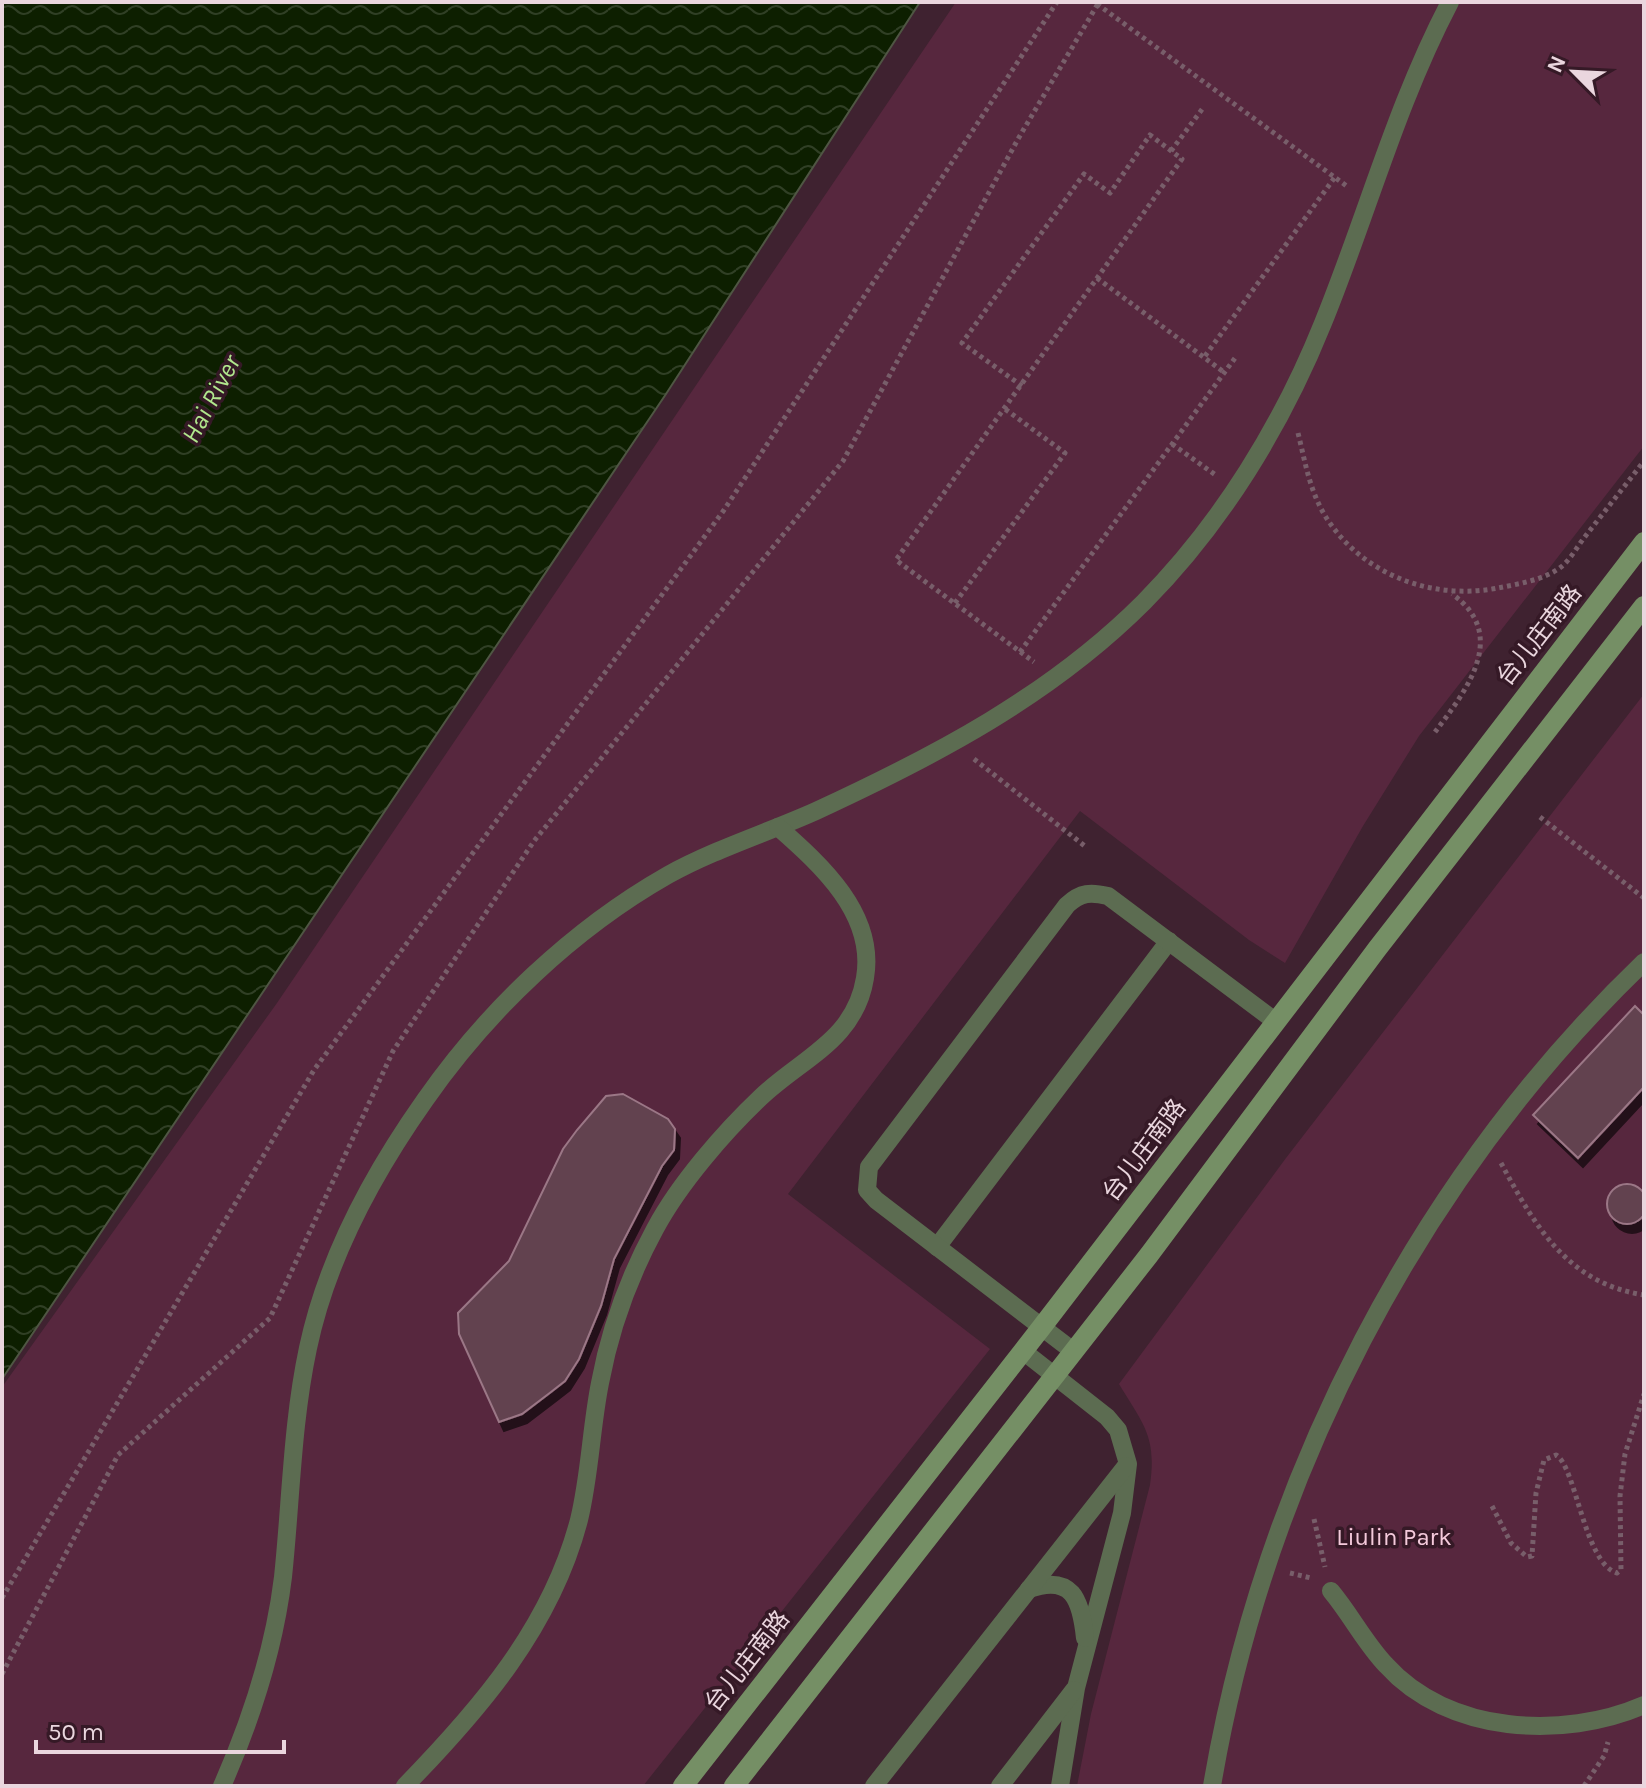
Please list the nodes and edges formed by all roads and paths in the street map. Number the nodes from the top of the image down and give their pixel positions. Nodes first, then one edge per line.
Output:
1 (1057, 2) edge
2 (1450, 2) edge
3 (1098, 3) edge
4 (1203, 108) dead end
5 (1171, 151) junction
6 (1335, 177) junction
7 (1366, 201) junction
8 (1097, 278) junction
9 (1205, 356) junction
10 (1235, 358) dead end
11 (1225, 373) junction
12 (1022, 386) junction
13 (1291, 392) junction
14 (1005, 409) junction
15 (1172, 444) junction
16 (1644, 461) edge
17 (1235, 489) junction
18 (1644, 542) edge
19 (1451, 593) junction
20 (955, 603) junction
21 (1644, 606) edge
22 (1020, 652) junction
23 (1055, 677) junction
24 (1435, 732) dead end
25 (954, 743) junction
26 (1540, 817) dead end
27 (778, 827) junction
28 (1086, 847) dead end
29 (1644, 898) edge
30 (1169, 941) junction
31 (1644, 962) edge
32 (1275, 1021) junction
33 (1489, 1141) junction
34 (937, 1247) junction
35 (1644, 1295) edge
36 (1041, 1328) junction
37 (1023, 1351) junction
38 (1073, 1351) junction
39 (1054, 1376) junction
40 (1644, 1394) edge
41 (1128, 1464) junction
42 (1492, 1506) dead end
43 (1313, 1510) dead end
44 (1259, 1584) junction
45 (1029, 1590) junction
46 (1331, 1591) junction
47 (2, 1598) edge
48 (1086, 1648) junction
49 (2, 1674) edge
50 (1076, 1688) junction
51 (1644, 1705) edge
52 (1608, 1716) junction
53 (222, 1786) edge
54 (405, 1786) edge
55 (683, 1786) edge
56 (734, 1786) edge
57 (874, 1786) edge
58 (1000, 1786) edge
59 (1060, 1786) edge
60 (1212, 1786) edge
61 (1584, 1786) edge

1 - 47 path
2 - 7 lane
3 - 6 path
3 - 49 path
4 - 5 path
5 - 8 path
5 - 12 path
6 - 7 path
6 - 9 path
7 - 13 lane
8 - 9 path
8 - 12 path
9 - 11 path
10 - 11 path
11 - 15 path
12 - 14 path
13 - 17 lane
13 - 19 path
14 - 20 path
14 - 20 path
15 - 17 path
15 - 22 path
16 - 19 path
17 - 23 lane
18 - 32 main road, 台儿庄南路
19 - 24 path
20 - 22 path
21 - 38 main road
22 - 23 path
23 - 25 lane
25 - 27 lane
25 - 28 path
26 - 29 path
27 - 53 lane
27 - 54 lane
30 - 32 lane
30 - 34 lane
30 - 34 lane
31 - 33 lane
32 - 36 main road, 台儿庄南路
33 - 35 path
33 - 44 lane
34 - 36 lane
36 - 37 main road, 台儿庄南路
36 - 38 lane
37 - 39 lane
37 - 55 main road, 台儿庄南路
38 - 39 main road
39 - 41 lane
39 - 56 main road
40 - 42 path
41 - 45 lane
41 - 48 lane
43 - 46 path
44 - 46 path
44 - 60 lane
45 - 48 lane
45 - 57 lane
46 - 52 lane
48 - 50 lane
50 - 58 lane
50 - 59 lane
51 - 52 lane
52 - 61 path

